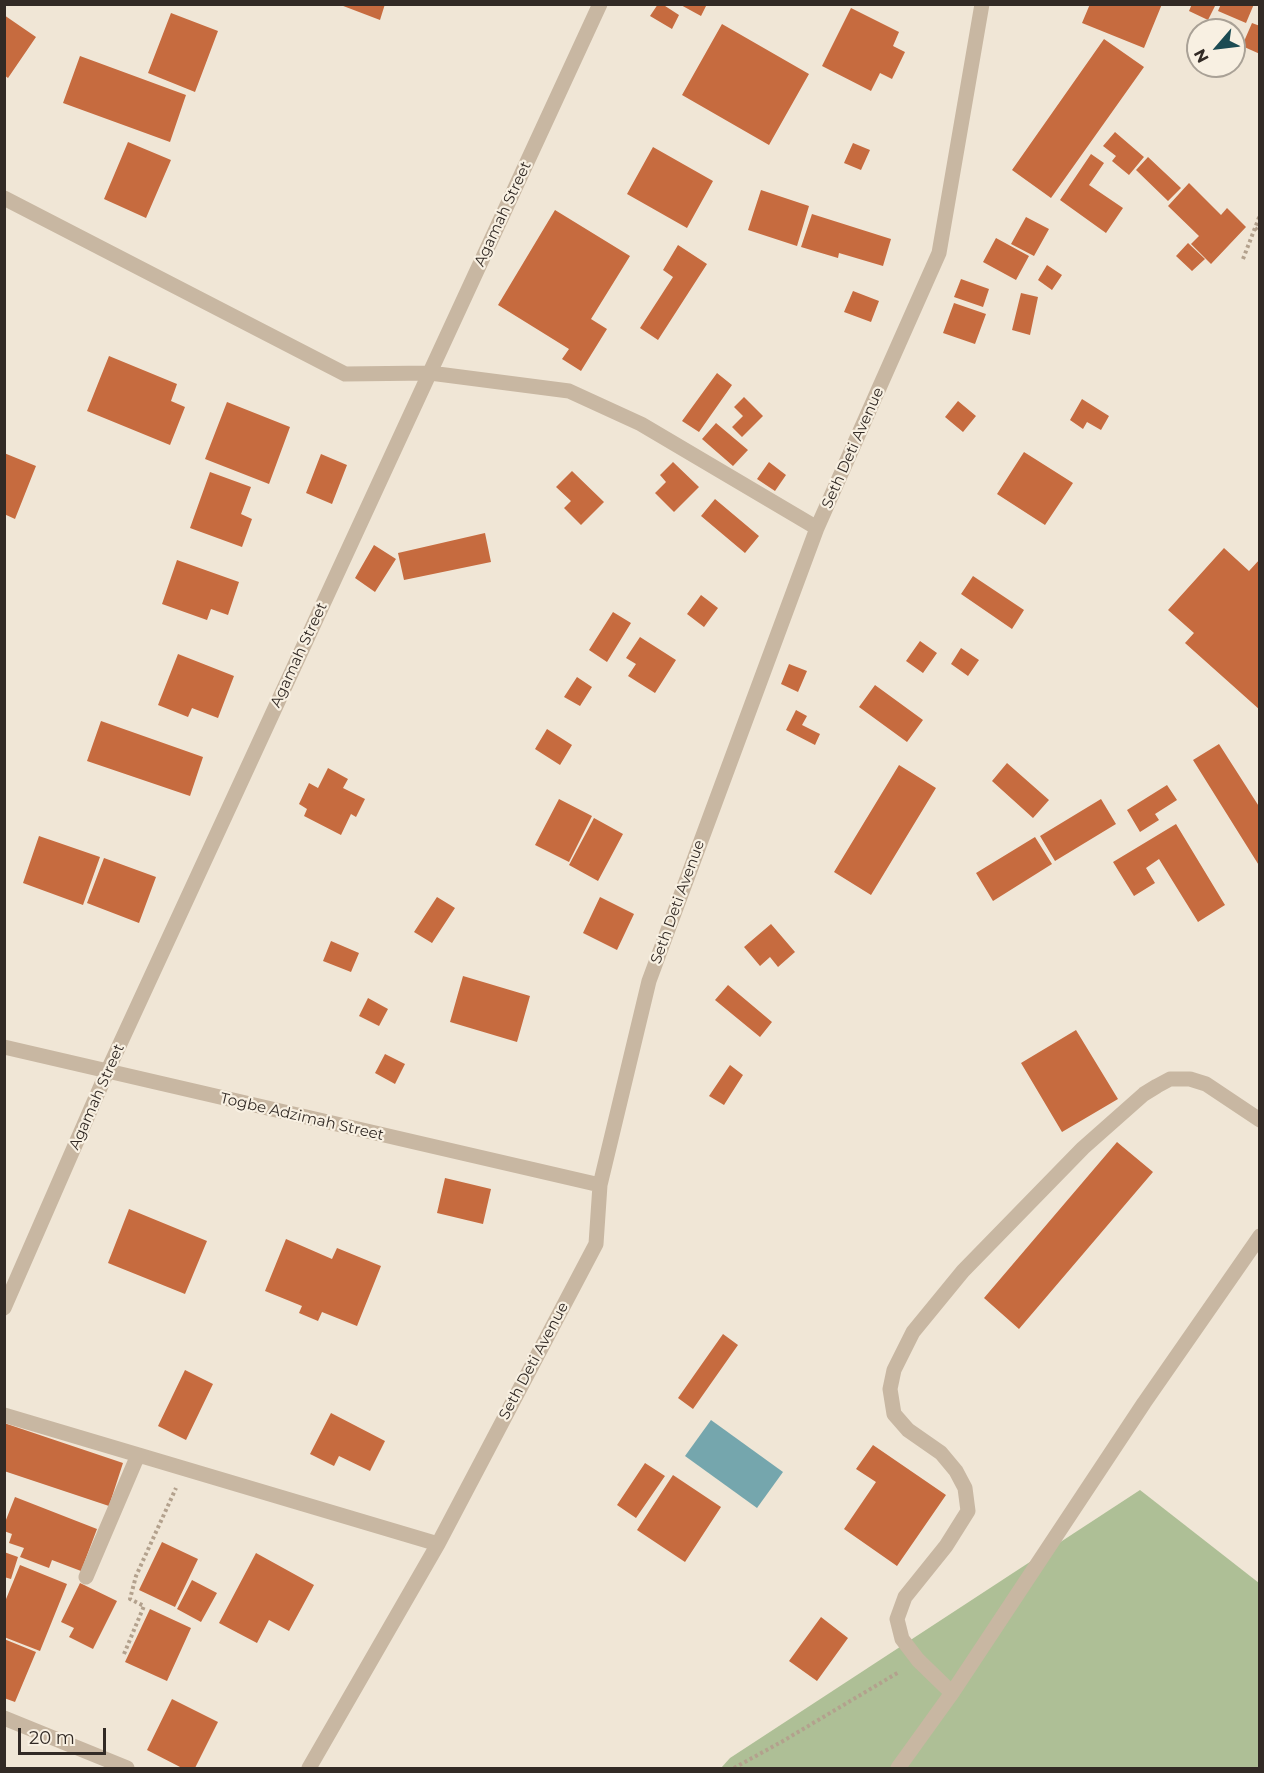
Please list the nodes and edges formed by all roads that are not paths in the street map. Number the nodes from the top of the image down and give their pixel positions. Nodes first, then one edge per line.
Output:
1 (600, 4) edge
2 (982, 4) edge
3 (4, 198) edge
4 (430, 373) junction
5 (818, 528) junction
6 (4, 1047) edge
7 (107, 1072) junction
8 (1260, 1120) edge
9 (600, 1185) junction
10 (1260, 1236) edge
11 (4, 1308) edge
12 (4, 1416) edge
13 (138, 1455) junction
14 (438, 1544) junction
15 (86, 1578) dead end
16 (952, 1693) junction
17 (4, 1718) edge
18 (127, 1768) edge
19 (309, 1768) edge
20 (898, 1768) edge

1 - 4 street, Agamah Street
2 - 5 street, Seth Deti Avenue
3 - 4 street
4 - 5 street
4 - 7 street, Agamah Street
5 - 9 street, Seth Deti Avenue
6 - 7 street, Togbe Adzimah Street
7 - 9 street, Togbe Adzimah Street
7 - 11 street, Agamah Street
8 - 16 street
9 - 14 street, Seth Deti Avenue
10 - 16 street
12 - 13 street
13 - 14 street
13 - 15 street
14 - 19 street, Seth Deti Avenue
16 - 20 street
17 - 18 street

